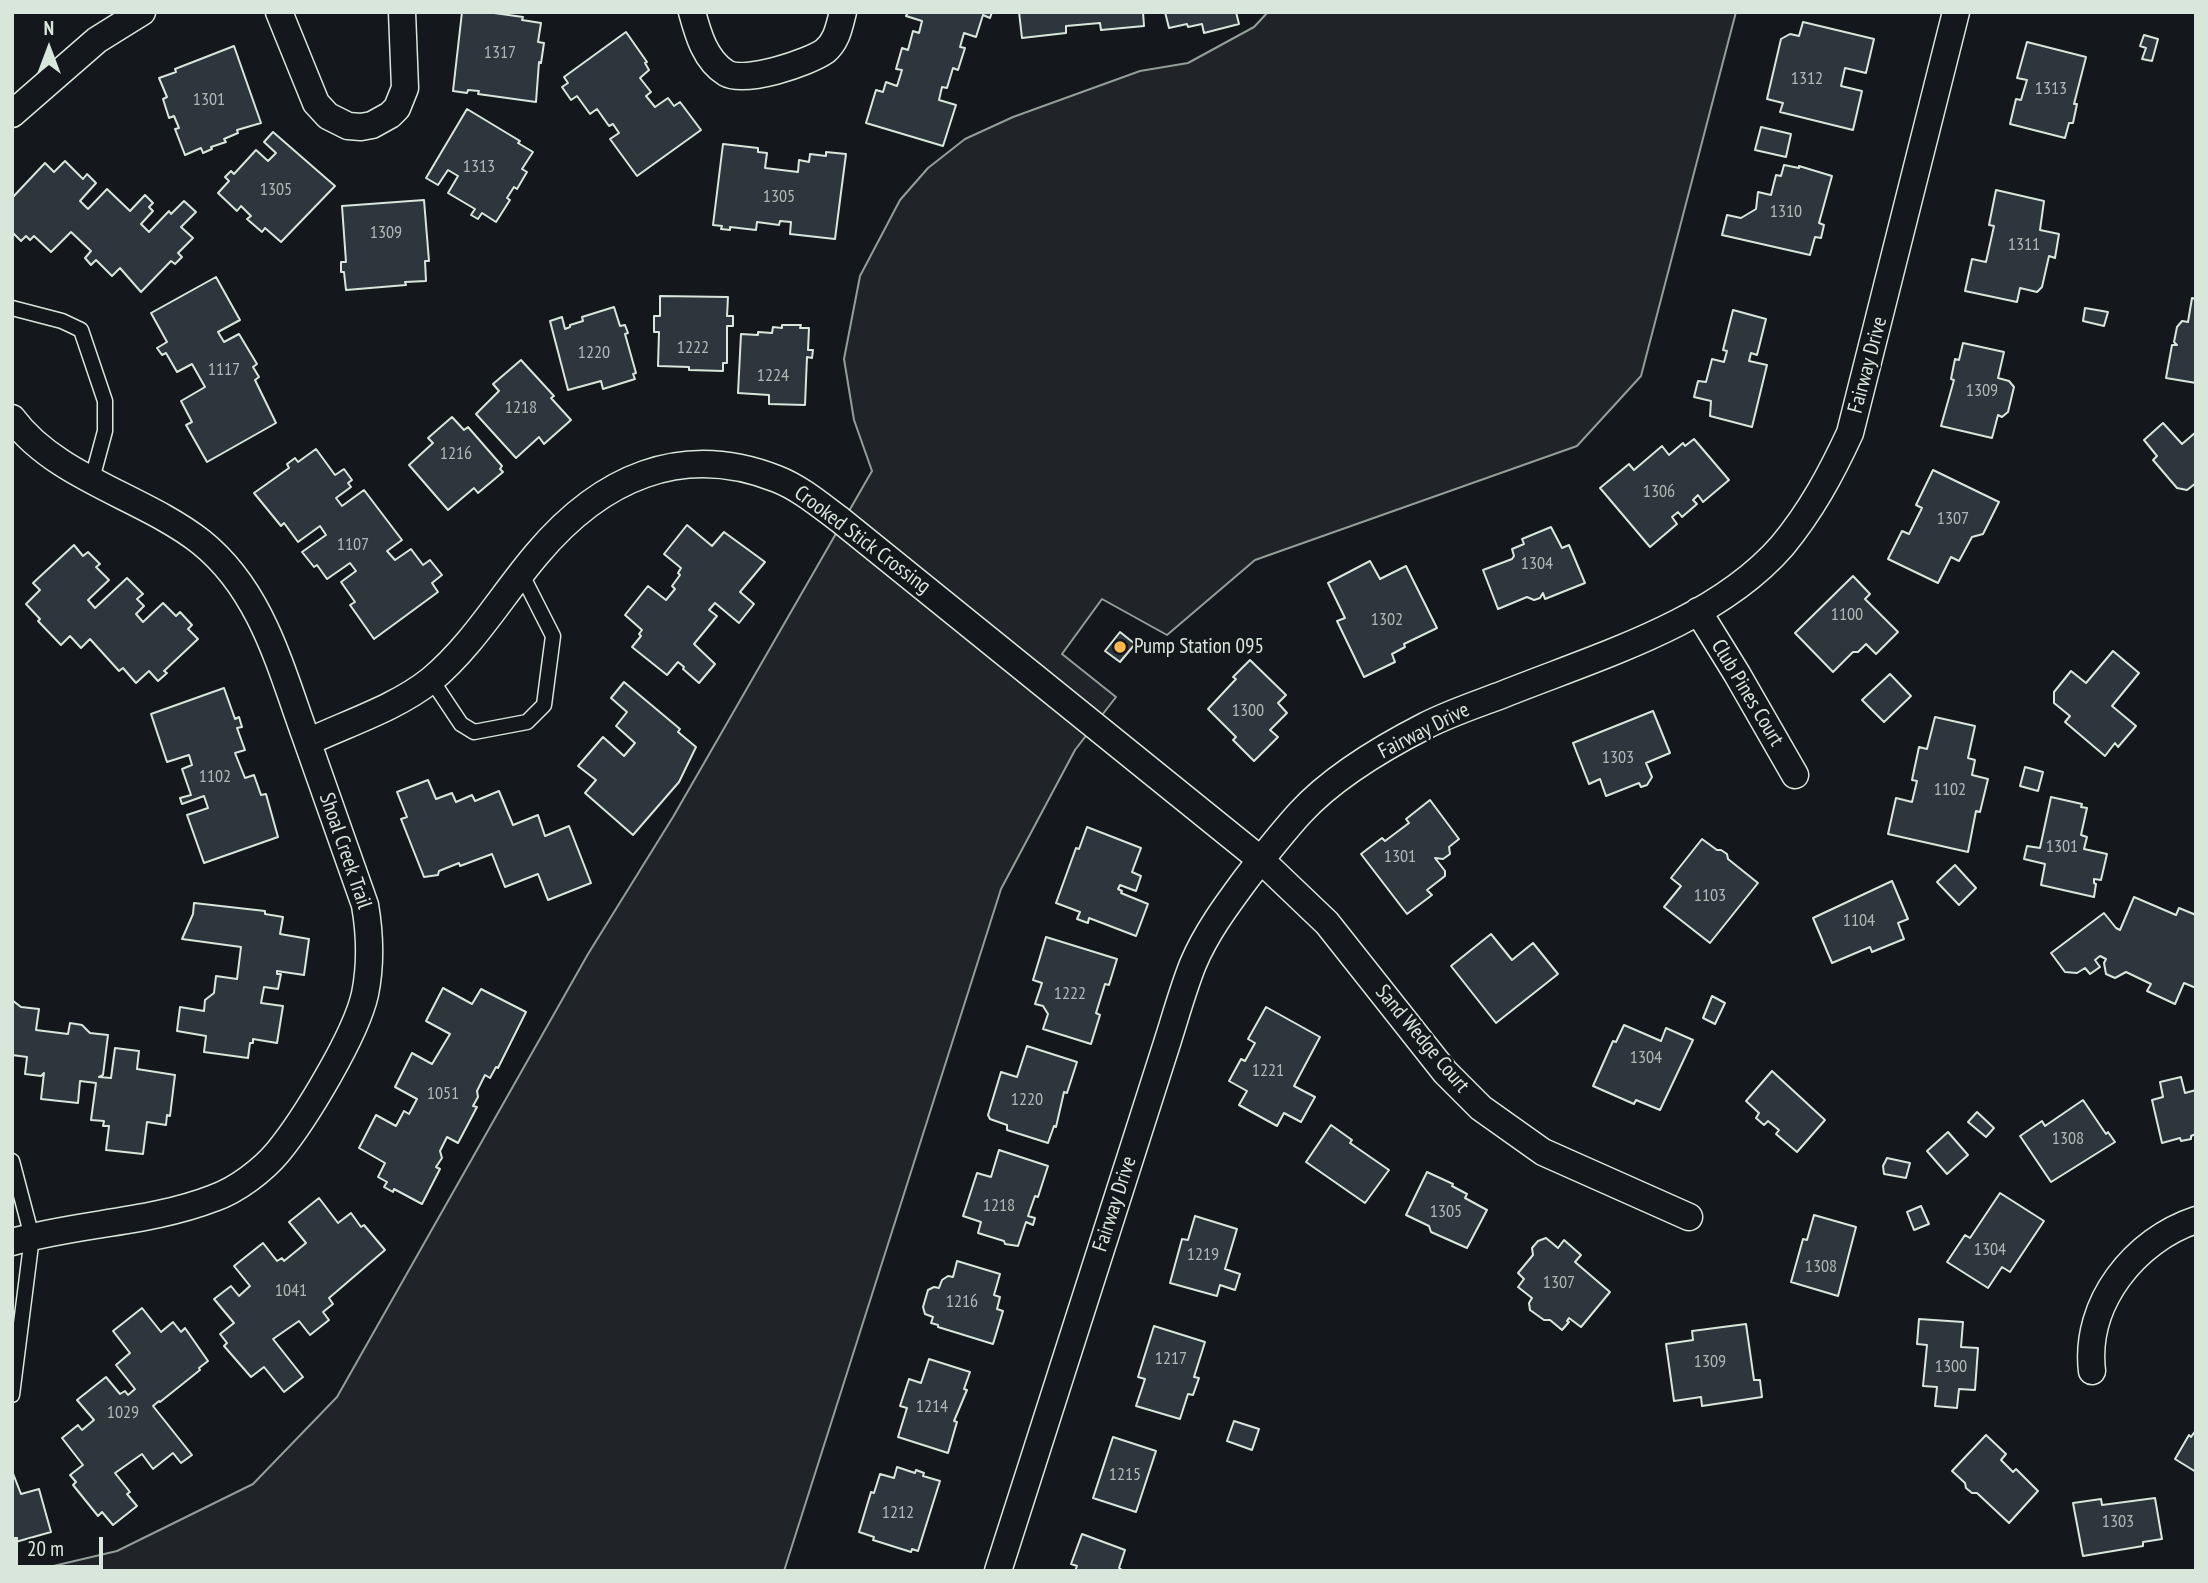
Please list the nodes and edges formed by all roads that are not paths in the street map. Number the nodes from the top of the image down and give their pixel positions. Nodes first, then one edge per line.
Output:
1 (142, 12) edge
2 (279, 12) edge
3 (402, 12) edge
4 (692, 12) edge
5 (843, 12) edge
6 (1956, 12) edge
7 (12, 114) edge
8 (12, 309) edge
9 (16, 431) edge
10 (92, 479) junction
11 (522, 573) junction
12 (1698, 611) junction
13 (431, 679) junction
14 (307, 742) junction
15 (1795, 775) dead end
16 (1261, 860) junction
17 (12, 1161) edge
18 (1689, 1217) dead end
19 (2196, 1220) edge
20 (22, 1240) edge
21 (2092, 1371) dead end
22 (12, 1395) edge
23 (998, 1571) edge

1 - 7 street
2 - 3 street
4 - 5 street
6 - 12 street, Fairway Drive
8 - 10 lane
9 - 10 street, Shoal Creek Trail
10 - 14 street, Shoal Creek Trail
11 - 13 street, Crooked Stick Crossing
11 - 13 lane
11 - 16 street, Crooked Stick Crossing
12 - 15 street, Club Pines Court
12 - 16 street, Fairway Drive
13 - 14 street, Crooked Stick Crossing
14 - 20 street, Shoal Creek Trail
16 - 18 street, Sand Wedge Court
16 - 23 street, Fairway Drive
17 - 20 lane
19 - 21 street
20 - 22 lane

